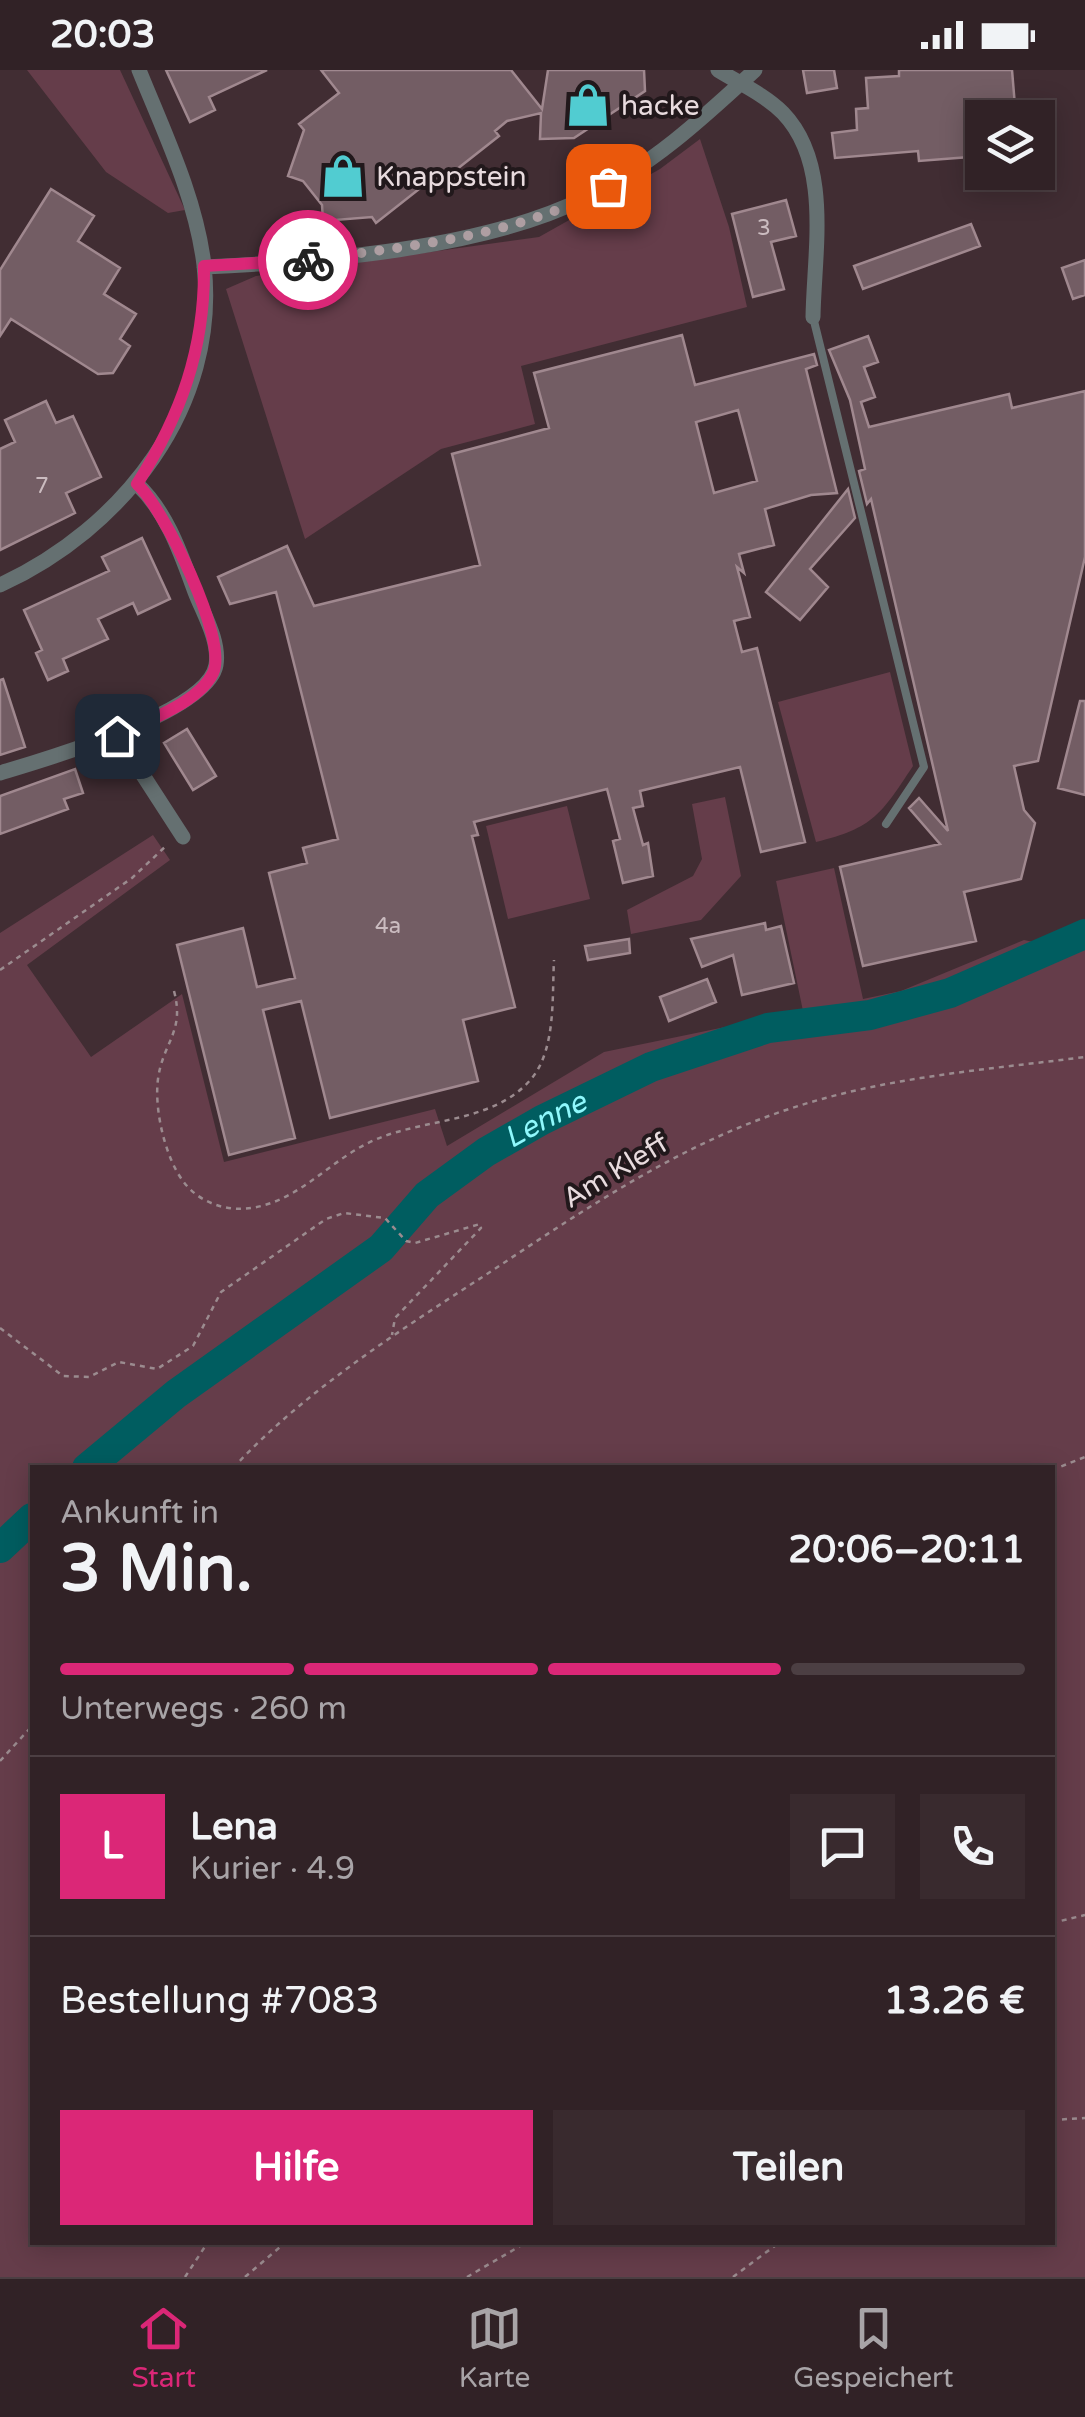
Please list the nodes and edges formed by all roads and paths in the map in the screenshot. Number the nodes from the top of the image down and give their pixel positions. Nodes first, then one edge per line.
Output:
1 (139, 70) edge
2 (718, 70) edge
3 (755, 70) edge
4 (740, 84) junction
5 (204, 266) junction
6 (812, 316) joint
7 (137, 484) junction
8 (0, 585) edge
9 (117, 736) junction
10 (0, 773) edge
11 (886, 824) dead end
12 (181, 834) joint
13 (554, 960) dead end
14 (0, 970) edge
15 (174, 991) dead end
16 (1085, 1057) edge
17 (0, 1328) edge
18 (392, 1336) junction
19 (1085, 1457) edge
20 (238, 1465) edge
21 (1055, 1469) edge
22 (30, 1728) edge
23 (0, 1761) edge
24 (1085, 1914) edge
25 (1055, 1922) edge
26 (1085, 2118) edge
27 (1055, 2120) edge
28 (206, 2245) edge
29 (282, 2245) edge
30 (522, 2245) edge
31 (776, 2245) edge
32 (185, 2277) edge
33 (244, 2277) edge
34 (467, 2277) edge
35 (733, 2277) edge

1 - 5 street
2 - 4 street
3 - 4 street
4 - 5 street
4 - 6 street
5 - 7 street
6 - 11 lane
7 - 8 street
7 - 9 street
9 - 10 street
9 - 12 street
12 - 14 path
13 - 15 path
16 - 18 path, Am Kleff
17 - 18 path
18 - 20 path, Am Kleff
19 - 21 path
22 - 23 path
24 - 25 path
26 - 27 path
28 - 32 path
29 - 33 path
30 - 34 path
31 - 35 path

